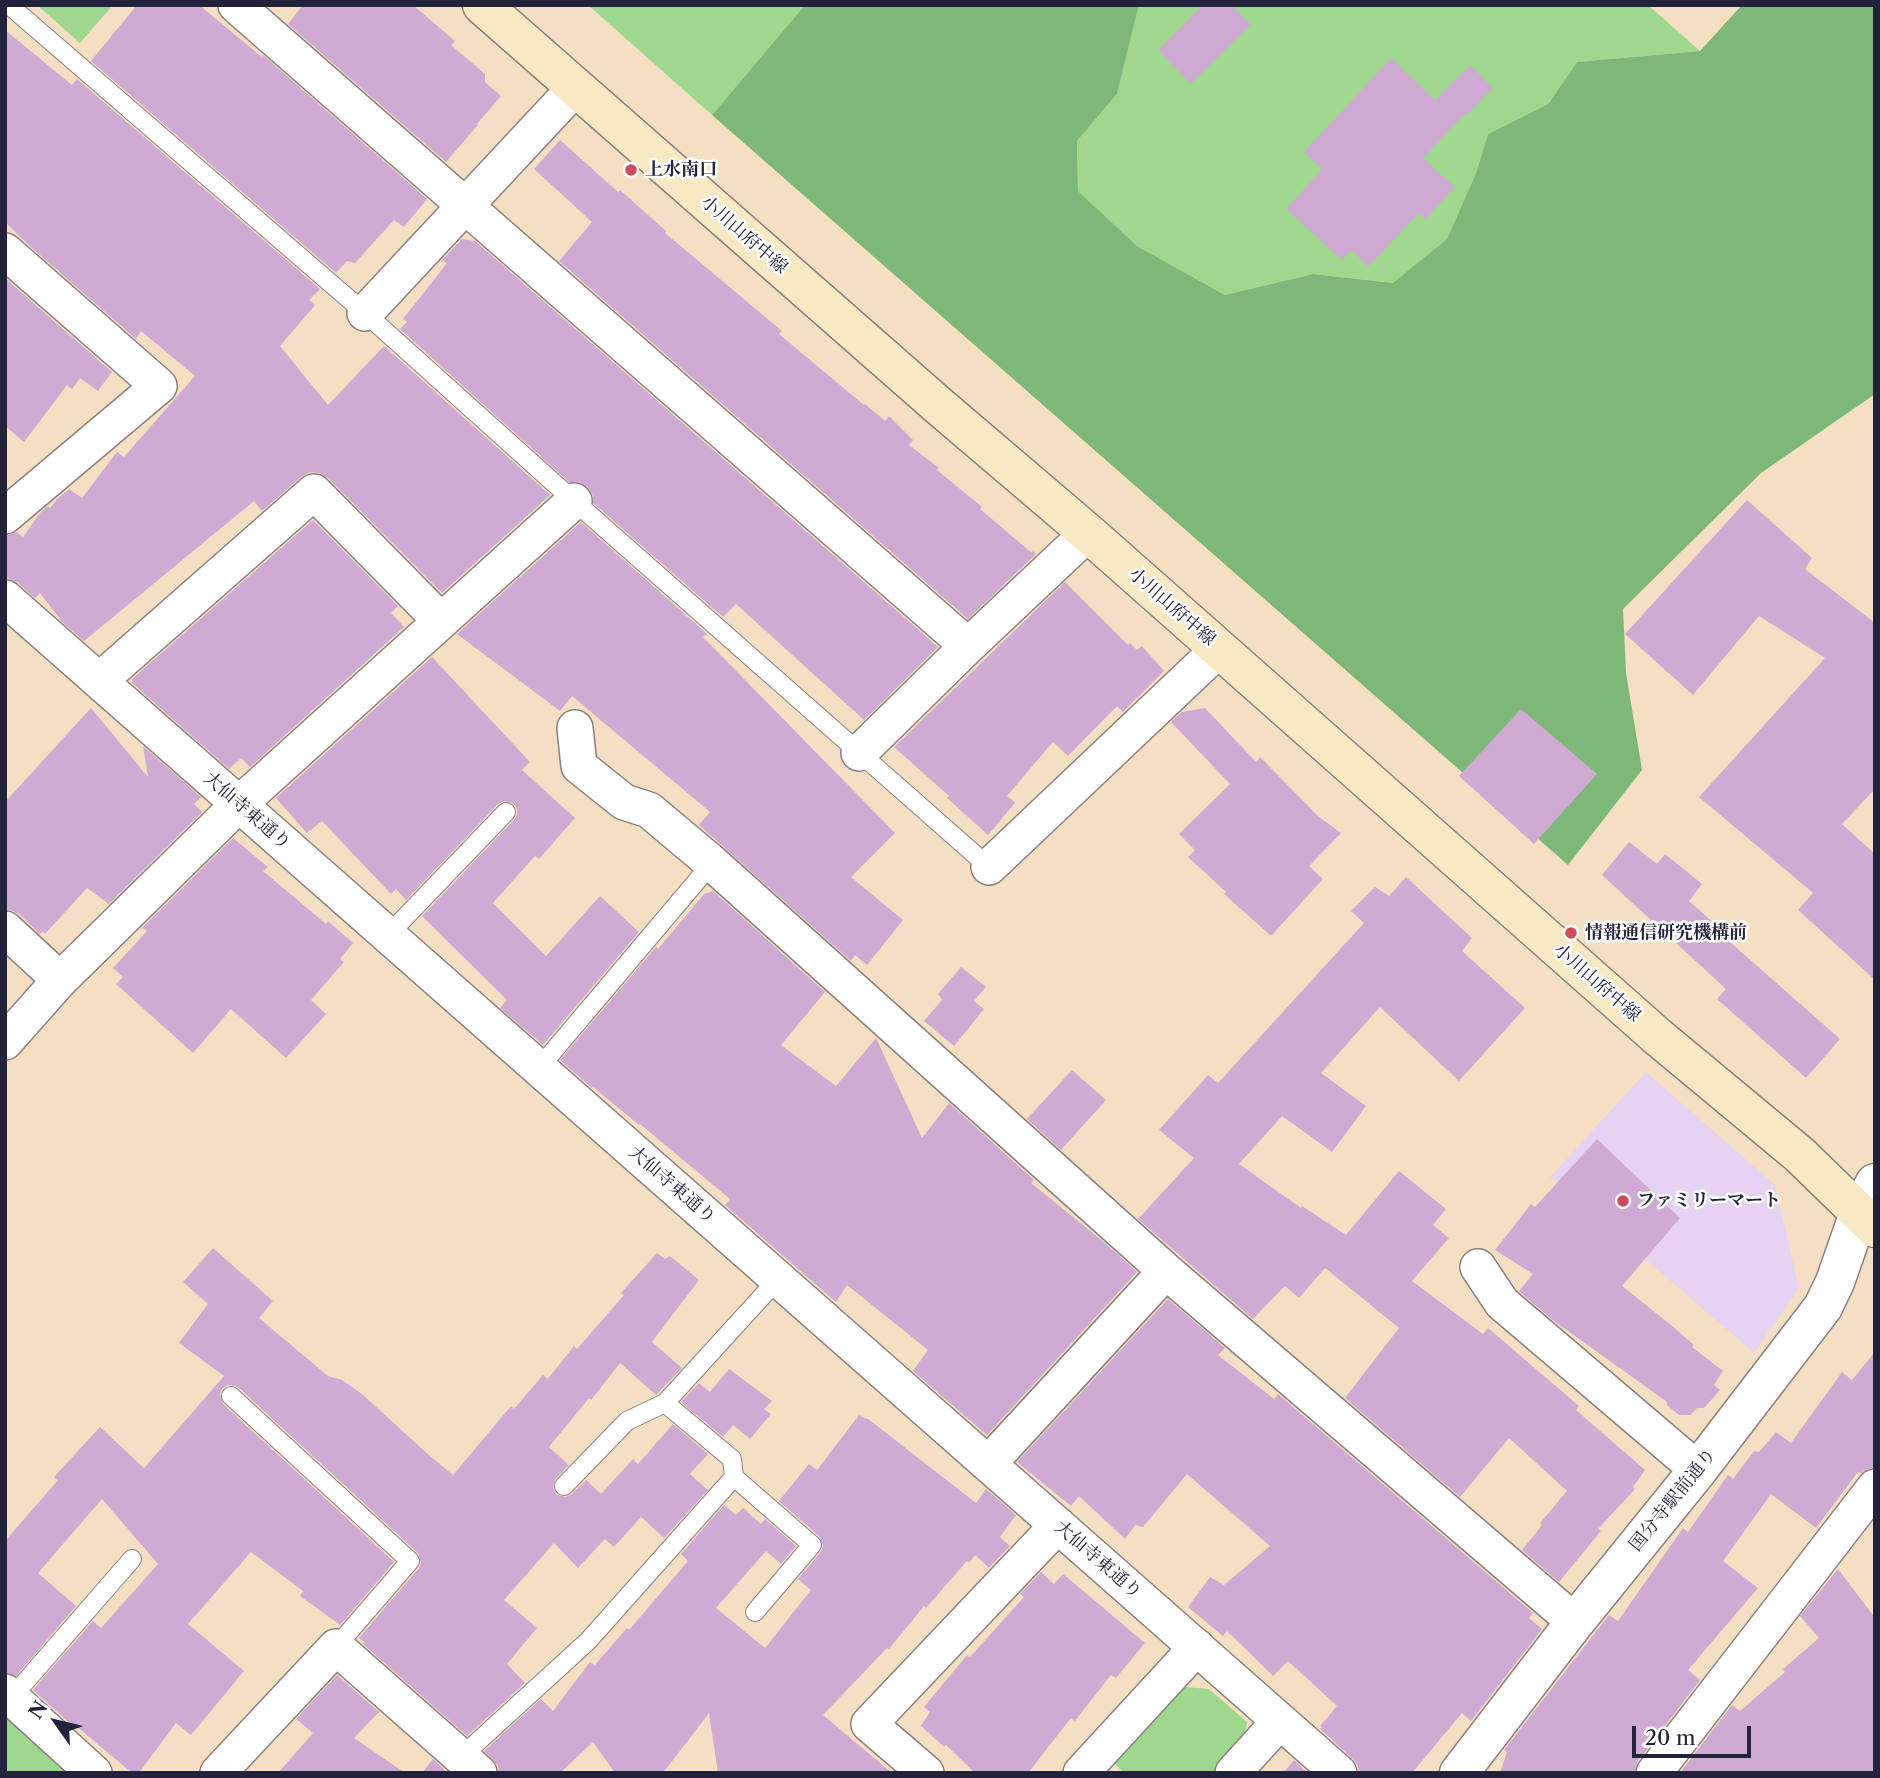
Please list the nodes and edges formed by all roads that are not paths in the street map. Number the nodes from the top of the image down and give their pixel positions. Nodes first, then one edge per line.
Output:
1 (9, 5) edge
2 (236, 5) edge
3 (482, 5) edge
4 (576, 88) junction
5 (465, 206) junction
6 (5, 251) edge
7 (365, 313) junction
8 (574, 501) junction
9 (5, 516) edge
10 (1088, 533) junction
11 (5, 598) edge
12 (441, 621) junction
13 (968, 646) junction
14 (1219, 649) junction
15 (99, 681) junction
16 (575, 728) dead end
17 (859, 753) junction
18 (239, 804) junction
19 (506, 812) dead end
20 (712, 863) junction
21 (989, 867) joint
22 (5, 929) edge
23 (388, 935) junction
24 (60, 980) junction
25 (5, 1042) edge
26 (539, 1068) junction
27 (1870, 1208) edge
28 (1478, 1268) dead end
29 (1166, 1271) junction
30 (778, 1279) junction
31 (231, 1396) dead end
32 (665, 1403) junction
33 (988, 1464) junction
34 (1698, 1470) junction
35 (734, 1477) junction
36 (564, 1486) dead end
37 (1875, 1487) edge
38 (1058, 1525) junction
39 (132, 1559) dead end
40 (755, 1612) dead end
41 (1575, 1622) junction
42 (335, 1647) junction
43 (1197, 1647) junction
44 (8, 1694) edge
45 (1280, 1721) junction
46 (470, 1765) edge
47 (94, 1773) edge
48 (218, 1773) edge
49 (926, 1773) edge
50 (1081, 1773) edge
51 (1233, 1773) edge
52 (1339, 1773) edge
53 (1460, 1773) edge
54 (1654, 1773) edge

1 - 7 lane
2 - 5 street
3 - 4 main road, 小川山府中線
4 - 5 street
4 - 10 main road, 小川山府中線
5 - 7 street
5 - 13 street
6 - 9 street
7 - 8 lane
8 - 12 street
8 - 17 lane
10 - 13 street
10 - 14 main road, 小川山府中線
11 - 15 street, 大仙寺東通り
12 - 15 street
12 - 18 street
13 - 17 street
14 - 21 street
14 - 27 main road, 小川山府中線
15 - 18 street, 大仙寺東通り
16 - 20 street
17 - 21 lane
18 - 23 street, 大仙寺東通り
18 - 24 street
19 - 23 lane
20 - 26 lane
20 - 29 street
22 - 24 street
23 - 26 street, 大仙寺東通り
24 - 25 street
26 - 30 street, 大仙寺東通り
27 - 34 street, 国分寺駅前通り
28 - 34 street
29 - 33 street
29 - 41 street
30 - 32 lane
30 - 33 street, 大仙寺東通り
31 - 42 lane
32 - 35 lane
32 - 36 lane
33 - 38 street, 大仙寺東通り
34 - 41 street, 国分寺駅前通り
35 - 40 lane
35 - 46 lane
37 - 54 street
38 - 43 street, 大仙寺東通り
38 - 49 street
39 - 44 lane
41 - 53 street, 国分寺駅前通り
42 - 46 street
42 - 48 street
43 - 45 street, 大仙寺東通り
43 - 50 street
44 - 47 street
45 - 51 street
45 - 52 street, 大仙寺東通り

